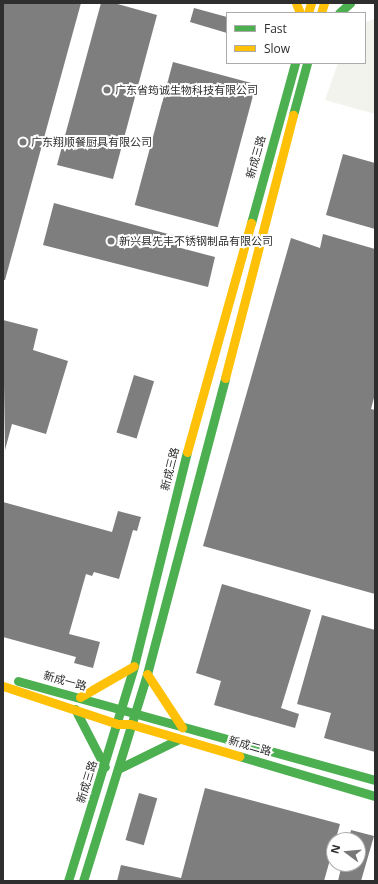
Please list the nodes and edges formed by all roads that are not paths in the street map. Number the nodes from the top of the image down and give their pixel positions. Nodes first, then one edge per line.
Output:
1 (350, 3) edge
2 (340, 12) edge
3 (295, 64) edge
4 (307, 64) edge
5 (134, 666) junction
6 (147, 674) junction
7 (3, 678) edge
8 (3, 686) edge
9 (80, 697) junction
10 (75, 709) junction
11 (121, 710) junction
12 (135, 713) junction
13 (118, 724) junction
14 (130, 724) junction
15 (182, 727) junction
16 (179, 739) junction
17 (105, 767) junction
18 (118, 769) junction
19 (375, 780) edge
20 (375, 796) edge
21 (68, 881) edge
22 (83, 881) edge

1 - 2 street
3 - 5 street, 新成三路
4 - 6 street
5 - 9 street
5 - 11 street, 新成三路
6 - 12 street
6 - 15 street
7 - 9 street, 新成一路
8 - 10 street, 新成一路
9 - 11 street, 新成一路
10 - 13 street, 新成一路
10 - 17 street
11 - 12 street, 新成二路
11 - 13 street, 新成三路
12 - 14 street
12 - 15 street, 新成二路
13 - 14 street, 新成二路
13 - 17 street, 新成三路
14 - 16 street, 新成二路
14 - 18 street
15 - 19 street, 新成二路
16 - 18 street
16 - 20 street, 新成二路
17 - 21 street, 新成三路
18 - 22 street

